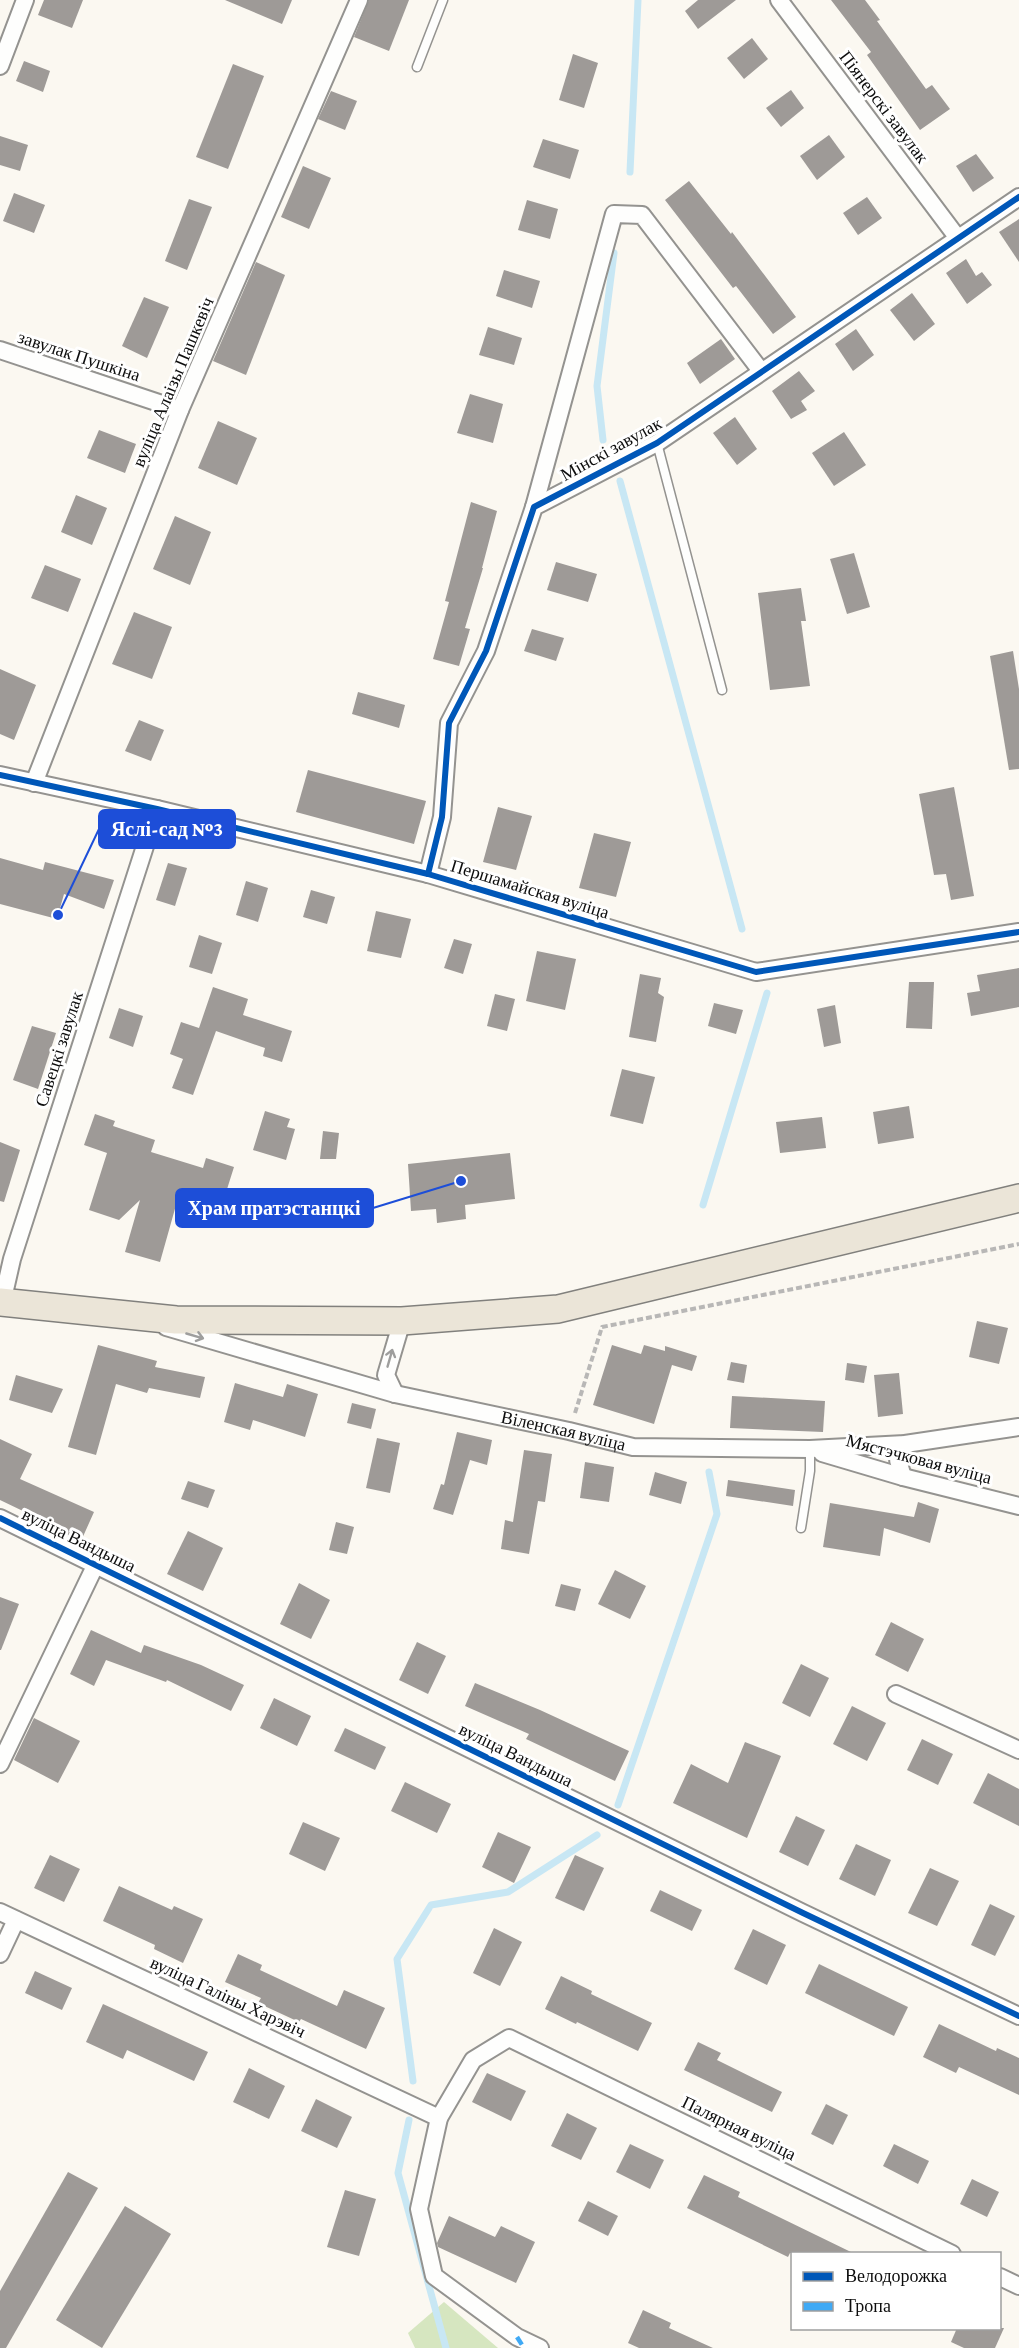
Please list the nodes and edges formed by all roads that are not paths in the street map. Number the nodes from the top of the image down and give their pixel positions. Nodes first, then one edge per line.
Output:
1 (25, 0) edge
2 (359, 0) edge
3 (443, 0) edge
4 (779, 0) edge
5 (0, 66) edge
6 (417, 67) dead end
7 (1019, 197) edge
8 (957, 237) junction
9 (0, 350) edge
10 (761, 371) junction
11 (180, 410) junction
12 (657, 443) junction
13 (534, 507) junction
14 (722, 690) dead end
15 (0, 775) edge
16 (34, 783) junction
17 (157, 809) junction
18 (428, 874) junction
19 (1019, 932) edge
20 (1019, 1198) edge
21 (1, 1304) edge
22 (119, 1315) junction
23 (402, 1321) junction
24 (395, 1394) junction
25 (1019, 1427) edge
26 (905, 1444) junction
27 (810, 1449) junction
28 (903, 1477) junction
29 (1019, 1506) edge
30 (0, 1518) edge
31 (801, 1528) dead end
32 (96, 1564) junction
33 (896, 1694) dead end
34 (1019, 1750) edge
35 (0, 1764) edge
36 (0, 1912) edge
37 (16, 1920) junction
38 (0, 1954) edge
39 (1019, 2016) edge
40 (439, 2118) junction
41 (950, 2252) edge
42 (1001, 2278) edge
43 (1019, 2286) edge
44 (540, 2348) edge

1 - 5 street
2 - 11 street, вуліца Алаізы Пашкевіч
3 - 6 lane
4 - 8 street, Піянерскі завулак
7 - 8 street, Мінскі завулак
8 - 10 street, Мінскі завулак
9 - 11 street, завулак Пушкіна
10 - 12 street, Мінскі завулак
10 - 13 street, Мінскі завулак
11 - 16 street, вуліца Алаізы Пашкевіч
12 - 13 street, Мінскі завулак
12 - 14 lane
13 - 18 street, Мінскі завулак
15 - 16 street, Першамайская вуліца
16 - 17 street, Першамайская вуліца
17 - 18 street, Першамайская вуліца
17 - 21 street, Савецкі завулак
18 - 19 street, Першамайская вуліца
20 - 23 main road, Віленская вуліца
21 - 22 main road, Віленская вуліца
22 - 23 main road, Віленская вуліца
22 -> 24 street, Віленская вуліца
24 -> 23 street
24 - 27 street, Віленская вуліца
25 - 26 street, Віленская вуліца
26 - 27 street, Віленская вуліца
26 - 28 street
27 - 28 street, Мястэчковая вуліца
27 - 31 lane
28 - 29 street, Мястэчковая вуліца
30 - 32 street, вуліца Вандыша
32 - 35 street
32 - 39 street, вуліца Вандыша
33 - 34 street
36 - 37 street, вуліца Галіны Харэвіч
37 - 38 street
37 - 40 street, вуліца Галіны Харэвіч
40 - 41 street, Палярная вуліца
40 - 44 street
42 - 43 street

